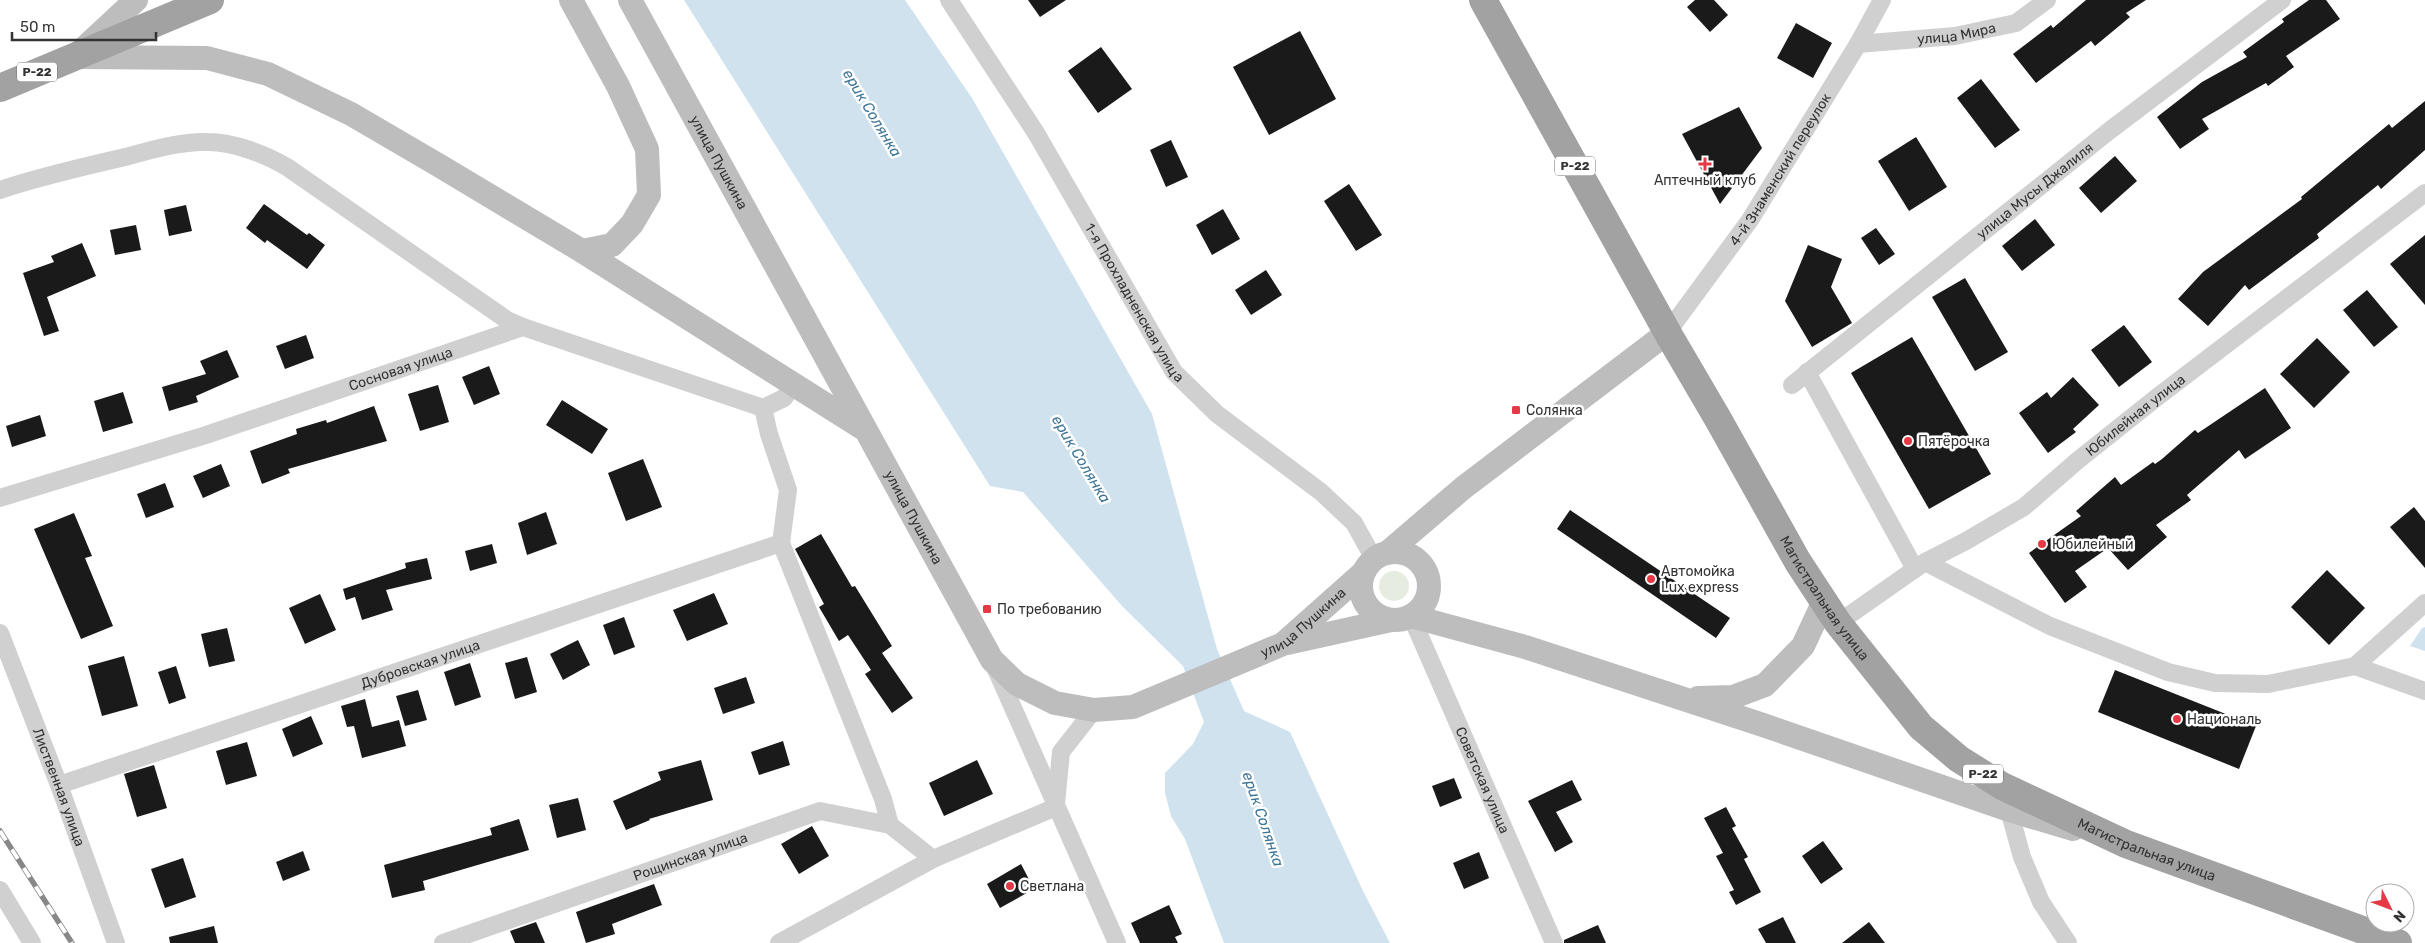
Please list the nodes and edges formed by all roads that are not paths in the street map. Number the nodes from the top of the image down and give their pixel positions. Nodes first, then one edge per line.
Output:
1 (136, 0) edge
2 (210, 0) edge
3 (571, 0) edge
4 (630, 0) edge
5 (948, 0) edge
6 (1483, 0) edge
7 (1882, 0) edge
8 (2047, 0) edge
9 (2282, 0) edge
10 (1858, 44) junction
11 (75, 56) junction
12 (0, 88) edge
13 (0, 190) edge
14 (2425, 194) edge
15 (582, 251) junction
16 (523, 327) junction
17 (1667, 332) junction
18 (1807, 372) junction
19 (794, 384) junction
20 (1792, 385) dead end
21 (763, 408) junction
22 (864, 430) junction
23 (0, 498) edge
24 (781, 543) junction
25 (1375, 561) junction
26 (1920, 566) junction
27 (2425, 603) edge
28 (1831, 612) junction
29 (1401, 618) junction
30 (0, 633) edge
31 (1283, 644) junction
32 (992, 660) junction
33 (2355, 666) junction
34 (1654, 690) junction
35 (2425, 690) edge
36 (1094, 710) junction
37 (59, 785) junction
38 (1056, 807) junction
39 (2009, 810) junction
40 (890, 825) junction
41 (2126, 844) junction
42 (932, 859) junction
43 (0, 890) edge
44 (32, 943) edge
45 (116, 943) edge
46 (443, 943) edge
47 (779, 943) edge
48 (1117, 943) edge
49 (1554, 943) edge
50 (2068, 943) edge
51 (2398, 943) edge

1 - 11 main road
2 - 11 highway, Р-22
3 - 15 main road
4 - 22 main road, улица Пушкина
5 - 25 street, 1-я Прохладненская улица
6 - 17 highway, Магистральная улица / Р-22
7 - 10 street, 4-й Знаменский переулок
8 - 10 street, улица Мира
9 - 18 street, улица Мусы Джалиля
10 - 17 street, 4-й Знаменский переулок
11 - 12 highway, Р-22
11 - 15 main road
13 - 16 street
14 - 26 street, Юбилейная улица
15 - 19 main road
16 - 21 street
16 - 23 street, Сосновая улица
17 - 25 main road, улица Пушкина
17 - 28 highway, Магистральная улица / Р-22
18 - 20 street, улица Мусы Джалиля
18 - 26 street
19 - 21 street
19 - 22 main road
21 - 24 street
22 - 32 main road, улица Пушкина
24 - 37 street, Дубровская улица
24 - 40 street
25 - 29 main road
25 - 29 main road
25 - 31 main road, улица Пушкина
26 - 28 street, Юбилейная улица
26 - 33 street
27 - 33 street
28 - 34 main road
28 - 41 highway, Магистральная улица / Р-22
29 - 31 main road
29 - 34 main road
29 - 49 street, Советская улица
30 - 37 street, Лиственная улица
31 - 36 main road, улица Пушкина
32 - 36 main road, улица Пушкина
32 - 38 street
33 - 35 street
34 - 39 main road
36 - 38 street
37 - 45 street, Лиственная улица
38 - 42 street
38 - 48 street
39 - 41 main road
39 - 50 street
40 - 42 street, Рощинская улица
40 - 46 street, Рощинская улица
41 - 51 highway, Магистральная улица / Р-22
42 - 47 street
43 - 44 street

